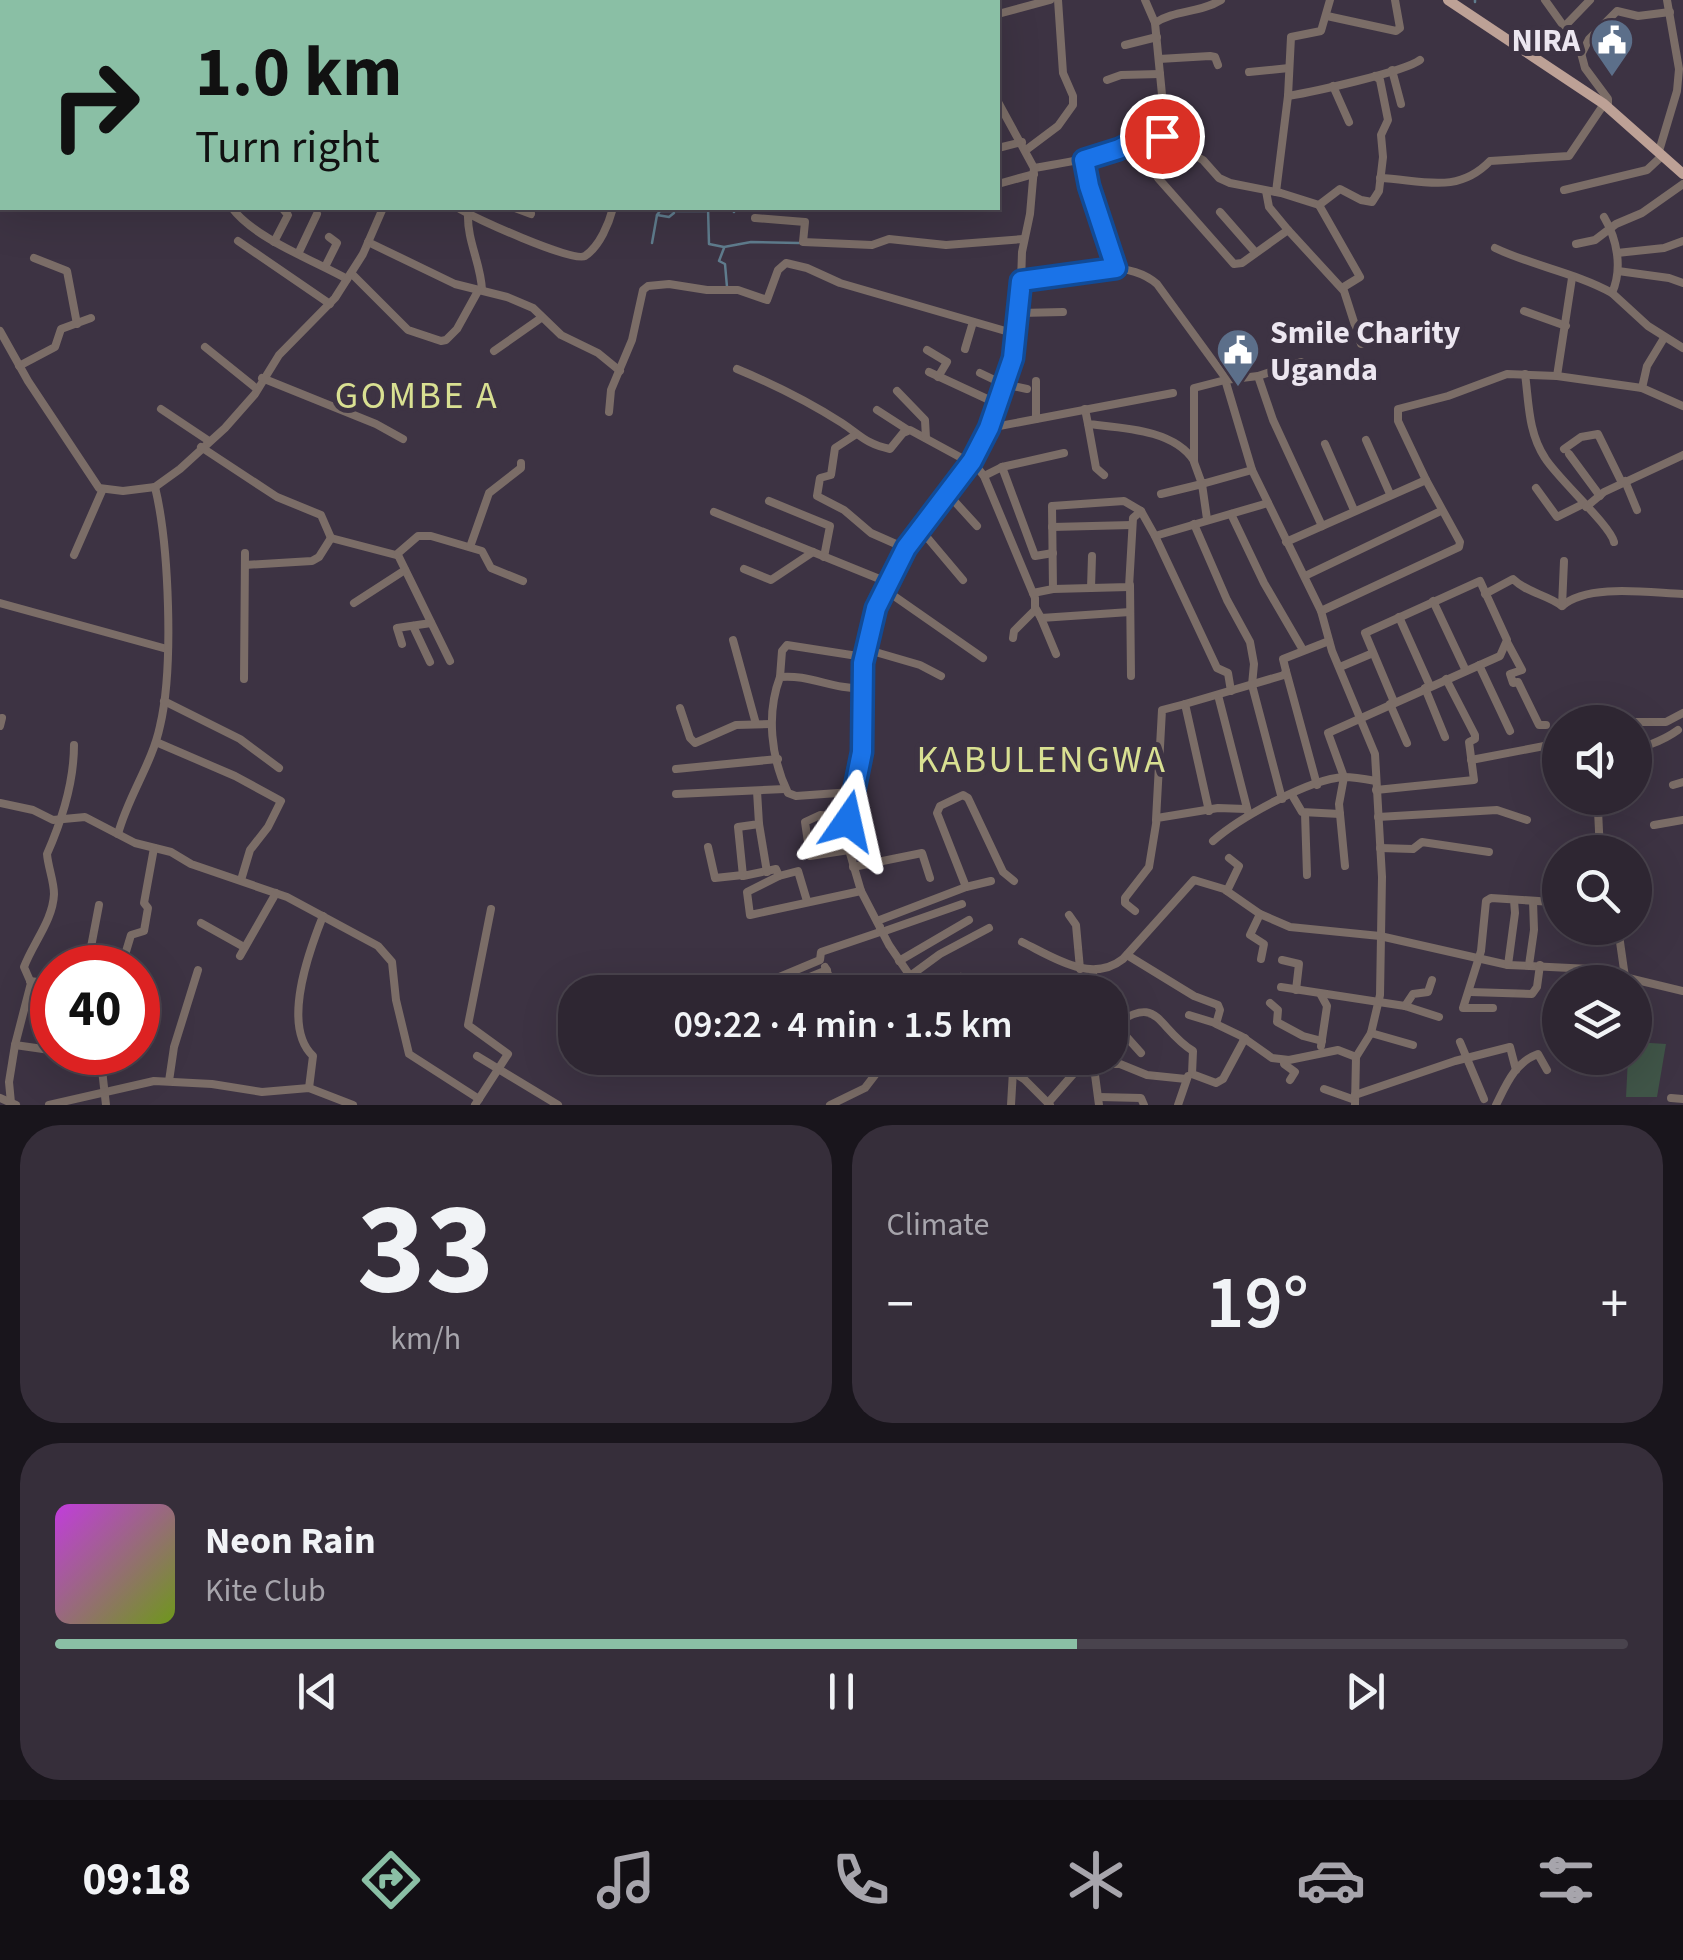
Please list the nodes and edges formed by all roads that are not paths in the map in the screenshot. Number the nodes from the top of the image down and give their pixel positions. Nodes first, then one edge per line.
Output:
1 (1050, 0) edge
2 (1058, 0) edge
3 (1144, 0) edge
4 (1220, 0) edge
5 (1330, 0) edge
6 (1394, 0) edge
7 (1448, 0) edge
8 (1545, 0) edge
9 (1590, 0) edge
10 (1668, 0) edge
11 (1670, 12) junction
12 (1000, 13) edge
13 (1328, 16) junction
14 (1155, 23) junction
15 (1564, 28) junction
16 (1157, 38) junction
17 (1125, 45) dead end
18 (1582, 54) junction
19 (1158, 59) junction
20 (1420, 60) dead end
21 (1218, 65) dead end
22 (1289, 68) junction
23 (1392, 70) junction
24 (1249, 72) dead end
25 (1160, 74) junction
26 (1376, 76) junction
27 (1107, 80) dead end
28 (1333, 86) junction
29 (1288, 96) junction
30 (1401, 104) dead end
31 (1000, 105) edge
32 (1606, 105) junction
33 (1349, 122) dead end
34 (1156, 130) junction
35 (1136, 141) junction
36 (1024, 146) junction
37 (1000, 148) edge
38 (1661, 153) junction
39 (1084, 160) junction
40 (1034, 171) junction
41 (1683, 174) edge
42 (1380, 178) junction
43 (1000, 183) edge
44 (1683, 184) edge
45 (1564, 190) dead end
46 (1271, 192) junction
47 (1319, 205) junction
48 (234, 210) edge
49 (284, 210) edge
50 (382, 210) edge
51 (461, 210) edge
52 (520, 210) edge
53 (612, 210) edge
54 (1220, 212) dead end
55 (317, 214) dead end
56 (468, 214) junction
57 (531, 214) dead end
58 (1604, 217) dead end
59 (755, 218) dead end
60 (1611, 229) junction
61 (1288, 230) junction
62 (329, 237) dead end
63 (1024, 239) junction
64 (238, 241) dead end
65 (1683, 241) edge
66 (274, 242) junction
67 (368, 242) junction
68 (1576, 244) dead end
69 (1495, 248) dead end
70 (299, 252) junction
71 (1255, 252) junction
72 (1617, 253) junction
73 (34, 258) dead end
74 (325, 267) junction
75 (1116, 268) junction
76 (1618, 271) junction
77 (349, 276) junction
78 (1572, 278) junction
79 (1021, 281) junction
80 (1683, 284) edge
81 (1342, 288) junction
82 (480, 290) junction
83 (1612, 292) junction
84 (330, 304) junction
85 (1524, 311) dead end
86 (1063, 312) dead end
87 (1020, 313) junction
88 (91, 318) dead end
89 (541, 318) junction
90 (972, 322) junction
91 (77, 324) junction
92 (1566, 326) junction
93 (0, 332) edge
94 (1016, 334) junction
95 (1664, 338) junction
96 (1361, 344) dead end
97 (205, 347) dead end
98 (1683, 348) edge
99 (964, 349) dead end
100 (494, 350) dead end
101 (927, 350) dead end
102 (1301, 362) dead end
103 (19, 366) junction
104 (737, 368) dead end
105 (620, 371) junction
106 (928, 372) dead end
107 (980, 372) dead end
108 (1525, 374) junction
109 (1258, 376) junction
110 (1558, 376) junction
111 (938, 377) junction
112 (262, 378) junction
113 (1225, 380) junction
114 (1036, 381) dead end
115 (1004, 384) junction
116 (257, 388) junction
117 (1642, 388) junction
118 (1027, 389) dead end
119 (897, 391) dead end
120 (1173, 393) dead end
121 (998, 404) junction
122 (1683, 406) edge
123 (162, 409) dead end
124 (1084, 409) junction
125 (876, 410) dead end
126 (608, 412) dead end
127 (1036, 419) junction
128 (1088, 424) junction
129 (989, 428) junction
130 (908, 430) junction
131 (854, 435) junction
132 (926, 438) junction
133 (403, 439) dead end
134 (1366, 440) dead end
135 (205, 444) junction
136 (1325, 444) dead end
137 (1064, 452) dead end
138 (1683, 454) edge
139 (521, 462) dead end
140 (971, 462) junction
141 (1194, 462) junction
142 (1002, 467) junction
143 (1252, 470) junction
144 (1104, 475) dead end
145 (984, 476) junction
146 (1426, 480) junction
147 (1624, 482) junction
148 (1202, 484) junction
149 (154, 487) junction
150 (1536, 488) dead end
151 (102, 490) junction
152 (946, 492) junction
153 (1162, 494) dead end
154 (1390, 494) junction
155 (1600, 496) junction
156 (768, 501) dead end
157 (1268, 504) junction
158 (1584, 505) junction
159 (1354, 510) junction
160 (1638, 510) dead end
161 (1141, 511) junction
162 (1441, 511) junction
163 (714, 512) dead end
164 (1231, 514) junction
165 (1207, 519) junction
166 (1194, 524) junction
167 (1132, 525) junction
168 (977, 526) dead end
169 (1052, 526) junction
170 (1322, 526) junction
171 (920, 528) junction
172 (1155, 536) junction
173 (331, 538) junction
174 (1286, 542) junction
175 (1614, 542) dead end
176 (470, 547) junction
177 (906, 548) junction
178 (813, 552) junction
179 (246, 553) dead end
180 (1053, 553) junction
181 (74, 555) dead end
182 (398, 555) junction
183 (1092, 556) dead end
184 (824, 557) junction
185 (1564, 562) dead end
186 (245, 564) junction
187 (405, 570) junction
188 (744, 570) dead end
189 (1304, 576) junction
190 (964, 580) dead end
191 (523, 581) dead end
192 (885, 585) junction
193 (1130, 585) junction
194 (1091, 588) junction
195 (1053, 589) junction
196 (1033, 593) junction
197 (1485, 594) junction
198 (1683, 594) edge
199 (1434, 601) junction
200 (0, 603) edge
201 (354, 603) dead end
202 (1562, 606) junction
203 (1036, 608) junction
204 (1321, 611) junction
205 (1130, 612) junction
206 (1399, 617) junction
207 (1041, 618) junction
208 (431, 623) junction
209 (414, 626) junction
210 (1014, 638) dead end
211 (733, 640) dead end
212 (1329, 641) junction
213 (1507, 642) junction
214 (402, 644) dead end
215 (167, 649) junction
216 (1303, 650) junction
217 (864, 653) junction
218 (1373, 653) junction
219 (1056, 654) dead end
220 (983, 658) dead end
221 (430, 662) dead end
222 (450, 662) dead end
223 (1479, 665) junction
224 (1340, 667) junction
225 (1286, 671) junction
226 (1466, 671) junction
227 (780, 676) junction
228 (940, 676) dead end
229 (1131, 676) dead end
230 (244, 679) dead end
231 (1446, 679) junction
232 (1252, 685) junction
233 (1427, 687) junction
234 (863, 688) junction
235 (1231, 691) junction
236 (1218, 696) junction
237 (1294, 698) junction
238 (164, 701) junction
239 (1392, 703) junction
240 (1185, 704) junction
241 (1286, 706) dead end
242 (680, 708) dead end
243 (1683, 713) edge
244 (1360, 718) junction
245 (1652, 722) edge
246 (1666, 722) junction
247 (756, 724) junction
248 (770, 724) junction
249 (1542, 724) edge
250 (1510, 730) dead end
251 (1681, 732) edge
252 (1444, 738) dead end
253 (156, 742) junction
254 (1407, 743) dead end
255 (74, 745) dead end
256 (1542, 746) edge
257 (1652, 746) edge
258 (778, 759) junction
259 (1472, 760) junction
260 (279, 768) dead end
261 (676, 769) dead end
262 (1344, 777) junction
263 (1317, 785) junction
264 (1376, 785) junction
265 (785, 789) junction
266 (757, 791) junction
267 (852, 792) junction
268 (676, 794) dead end
269 (1292, 795) junction
270 (1282, 799) junction
271 (0, 803) edge
272 (1208, 811) junction
273 (1248, 812) junction
274 (1304, 812) junction
275 (1340, 814) junction
276 (848, 818) junction
277 (1378, 818) junction
278 (60, 819) junction
279 (1156, 820) junction
280 (1527, 820) dead end
281 (1683, 820) edge
282 (759, 824) junction
283 (1654, 824) dead end
284 (118, 834) junction
285 (1213, 841) dead end
286 (708, 847) dead end
287 (154, 848) junction
288 (1380, 848) junction
289 (848, 850) junction
290 (1489, 852) dead end
291 (1230, 858) dead end
292 (1345, 866) dead end
293 (853, 868) junction
294 (767, 872) junction
295 (742, 874) junction
296 (1307, 875) dead end
297 (779, 876) junction
298 (930, 878) dead end
299 (241, 880) junction
300 (991, 881) dead end
301 (1014, 882) dead end
302 (966, 887) junction
303 (1226, 890) junction
304 (861, 891) junction
305 (276, 893) junction
306 (1514, 900) junction
307 (807, 901) junction
308 (1532, 901) junction
309 (1542, 901) edge
310 (962, 904) dead end
311 (98, 905) dead end
312 (491, 909) dead end
313 (1135, 911) dead end
314 (1260, 914) junction
315 (1069, 915) dead end
316 (323, 916) junction
317 (969, 920) dead end
318 (201, 922) dead end
319 (880, 927) junction
320 (989, 928) dead end
321 (1380, 936) junction
322 (1022, 942) dead end
323 (35, 945) edge
324 (91, 945) edge
325 (128, 945) edge
326 (30, 955) edge
327 (1126, 955) junction
328 (1260, 959) dead end
329 (1478, 959) junction
330 (821, 960) junction
331 (1282, 960) dead end
332 (899, 961) junction
333 (1508, 965) junction
334 (1529, 965) junction
335 (1540, 965) joint
336 (1080, 969) junction
337 (198, 970) dead end
338 (826, 970) junction
339 (1092, 970) junction
340 (786, 975) edge
341 (814, 975) edge
342 (828, 975) edge
343 (909, 975) edge
344 (911, 975) edge
345 (1092, 975) edge
346 (1432, 980) dead end
347 (30, 981) joint
348 (1652, 984) edge
349 (1281, 987) dead end
350 (1296, 990) junction
351 (1470, 992) junction
352 (1683, 992) edge
353 (1321, 995) junction
354 (1270, 1003) dead end
355 (1379, 1003) junction
356 (1405, 1006) junction
357 (1493, 1008) dead end
358 (1189, 1016) dead end
359 (1128, 1017) edge
360 (1439, 1017) dead end
361 (1215, 1023) junction
362 (1372, 1033) junction
363 (1245, 1038) junction
364 (1128, 1041) edge
365 (1322, 1041) junction
366 (1460, 1042) dead end
367 (15, 1044) junction
368 (1413, 1045) dead end
369 (30, 1047) edge
370 (1141, 1053) dead end
371 (1319, 1055) junction
372 (477, 1056) dead end
373 (1356, 1057) junction
374 (1464, 1059) junction
375 (1284, 1060) junction
376 (1542, 1064) edge
377 (1128, 1067) edge
378 (499, 1069) junction
379 (1516, 1070) junction
380 (103, 1075) edge
381 (876, 1075) edge
382 (1011, 1075) edge
383 (1018, 1075) edge
384 (1073, 1075) edge
385 (1094, 1075) edge
386 (1188, 1076) junction
387 (1290, 1080) dead end
388 (169, 1081) junction
389 (309, 1088) junction
390 (1324, 1089) dead end
391 (105, 1092) junction
392 (1672, 1098) dead end
393 (1484, 1099) dead end
394 (1683, 1099) edge
395 (1355, 1100) edge
396 (1099, 1101) edge
397 (6, 1102) edge
398 (477, 1102) edge
399 (1499, 1103) edge
400 (1049, 1104) edge
401 (50, 1105) edge
402 (106, 1105) edge
403 (354, 1105) edge
404 (558, 1105) edge
405 (830, 1105) edge
406 (1011, 1105) edge
407 (1144, 1105) edge
408 (1178, 1105) edge

1 - 12 street
2 - 36 street
3 - 14 street
4 - 14 street
5 - 13 street
6 - 13 street
7 - 32 main road
8 - 15 street
9 - 15 street
10 - 11 street
11 - 18 street
11 - 38 street
13 - 22 street
14 - 16 street
15 - 18 street
16 - 17 street
16 - 19 street
18 - 32 street
19 - 21 street
19 - 25 street
20 - 23 street
22 - 24 street
22 - 29 street
23 - 26 street
23 - 30 street
25 - 27 street
25 - 34 street
26 - 28 street
26 - 42 street
28 - 29 street
28 - 33 street
29 - 46 street
31 - 36 street
32 - 38 main road
32 - 42 street
34 - 35 street
34 - 46 street
35 - 39 street
35 - 71 street
36 - 37 street
36 - 40 street
38 - 41 main road
38 - 45 street
39 - 40 street
39 - 75 street
40 - 43 street
40 - 63 street
42 - 47 street
44 - 60 street
46 - 47 street
46 - 61 street
47 - 81 street
48 - 66 street
49 - 66 street
50 - 67 street
51 - 56 street
52 - 57 street
53 - 56 street
54 - 71 street
55 - 70 street
56 - 82 street
58 - 60 street
59 - 63 street
60 - 68 street
60 - 72 street
61 - 71 street
61 - 81 street
62 - 74 street
63 - 79 street
64 - 84 street
65 - 72 street
66 - 70 street
67 - 77 street
67 - 82 street
69 - 78 street
70 - 74 street
72 - 76 street
73 - 91 street
74 - 77 street
75 - 79 street
75 - 113 street
76 - 80 street
76 - 83 street
77 - 82 street
77 - 84 street
78 - 83 street
78 - 92 street
79 - 87 street
81 - 96 street
82 - 89 street
83 - 95 street
84 - 112 street
85 - 92 street
86 - 87 street
87 - 94 street
88 - 91 street
89 - 100 street
89 - 105 street
90 - 94 street
90 - 99 street
90 - 105 street
91 - 103 street
92 - 110 street
93 - 103 street
94 - 115 street
95 - 98 street
95 - 117 street
97 - 116 street
101 - 111 street
102 - 109 street
103 - 151 street
104 - 131 street
105 - 126 street
106 - 111 street
107 - 115 street
108 - 110 street
108 - 146 street
108 - 158 street
109 - 113 street
109 - 170 street
110 - 117 street
111 - 121 street
112 - 116 street
112 - 133 street
113 - 141 street
113 - 143 street
114 - 127 street
115 - 118 street
115 - 121 street
116 - 135 street
117 - 122 street
119 - 132 street
120 - 124 street
121 - 129 street
123 - 135 street
124 - 127 street
124 - 128 street
125 - 130 street
127 - 129 street
128 - 141 street
128 - 144 street
129 - 140 street
130 - 131 street
130 - 132 street
131 - 177 street
132 - 140 street
134 - 154 street
135 - 149 street
135 - 173 street
136 - 159 street
137 - 142 street
138 - 147 street
139 - 176 street
140 - 145 street
140 - 152 street
141 - 148 street
142 - 145 street
142 - 180 street
143 - 148 street
143 - 157 street
145 - 196 street
146 - 154 street
146 - 162 street
147 - 155 street
147 - 155 street
147 - 160 street
148 - 153 street
148 - 165 street
149 - 151 street
149 - 215 street
150 - 158 street
151 - 181 street
152 - 168 street
152 - 171 street
154 - 159 street
155 - 158 street
156 - 184 street
157 - 164 street
157 - 174 street
158 - 175 street
159 - 170 street
161 - 167 street
161 - 169 street
161 - 172 street
162 - 189 street
162 - 204 street
163 - 178 street
164 - 165 street
164 - 216 street
165 - 166 street
166 - 172 street
166 - 232 street
167 - 169 street
167 - 193 street
169 - 180 street
170 - 174 street
171 - 177 street
171 - 190 street
172 - 235 street
173 - 182 street
173 - 186 street
174 - 189 street
176 - 182 street
176 - 191 street
177 - 192 street
178 - 184 street
178 - 188 street
179 - 186 street
180 - 195 street
182 - 187 street
183 - 194 street
184 - 192 street
185 - 202 street
186 - 230 street
187 - 201 street
187 - 208 street
189 - 204 street
192 - 217 street
192 - 220 street
193 - 194 street
193 - 205 street
194 - 195 street
195 - 196 street
196 - 203 street
197 - 199 street
197 - 202 street
197 - 213 street
198 - 202 street
199 - 206 street
199 - 226 street
200 - 215 street
203 - 207 street
203 - 210 street
204 - 212 street
205 - 207 street
205 - 229 street
206 - 218 street
206 - 233 street
207 - 219 street
208 - 209 street
208 - 222 street
209 - 214 street
209 - 221 street
211 - 247 street
212 - 216 street
212 - 224 street
213 - 223 street
213 - 249 street
215 - 238 street
216 - 225 street
217 - 227 street
217 - 228 street
217 - 234 street
218 - 224 street
218 - 239 street
223 - 226 street
223 - 250 street
224 - 244 street
225 - 232 street
225 - 237 street
226 - 231 street
227 - 234 street
227 - 248 street
231 - 233 street
231 - 259 street
232 - 235 street
232 - 270 street
233 - 239 street
233 - 252 street
234 - 267 street
235 - 236 street
236 - 240 street
236 - 273 street
237 - 241 street
237 - 263 street
238 - 253 street
238 - 260 street
239 - 244 street
239 - 254 street
240 - 272 street
240 - 279 street
242 - 247 street
243 - 246 street
244 - 262 street
244 - 264 street
245 - 246 street
246 - 251 street
247 - 248 street
248 - 258 street
251 - 257 street
253 - 284 street
253 - 299 street
255 - 278 street
256 - 259 street
258 - 261 street
258 - 265 street
259 - 264 street
262 - 263 street
262 - 264 street
262 - 275 street
263 - 269 street
264 - 277 street
265 - 266 street
265 - 267 street
266 - 268 street
266 - 282 street
267 - 276 street
269 - 270 street
269 - 274 street
270 - 273 street
271 - 278 street
272 - 273 street
272 - 279 street
273 - 285 street
274 - 275 street
274 - 296 street
275 - 292 street
276 - 289 street
276 - 289 street
277 - 280 street
277 - 288 street
278 - 284 street
278 - 323 street
279 - 313 street
281 - 283 street
282 - 294 street
282 - 295 street
284 - 287 street
286 - 295 street
287 - 299 street
287 - 325 street
288 - 290 street
288 - 321 street
289 - 293 street
291 - 303 street
293 - 298 street
293 - 304 street
294 - 295 street
294 - 297 street
297 - 307 street
297 - 307 street
299 - 305 street
300 - 302 street
301 - 302 street
302 - 319 street
303 - 314 street
303 - 327 street
304 - 307 street
304 - 319 street
305 - 316 street
305 - 318 street
306 - 308 street
306 - 329 street
306 - 333 street
308 - 309 street
308 - 334 street
310 - 319 street
311 - 324 street
312 - 378 street
314 - 321 street
314 - 328 street
315 - 336 street
316 - 389 street
316 - 398 street
317 - 332 street
319 - 330 street
319 - 332 street
320 - 344 street
321 - 329 street
321 - 355 street
322 - 336 street
326 - 347 street
327 - 339 street
327 - 361 street
329 - 333 street
329 - 351 street
330 - 338 street
330 - 340 street
331 - 350 street
332 - 343 street
333 - 334 street
334 - 335 street
335 - 351 street
336 - 339 street
337 - 388 street
338 - 341 street
338 - 342 street
339 - 345 street
346 - 356 street
347 - 367 street
348 - 352 street
349 - 350 street
350 - 353 street
351 - 357 street
353 - 355 street
353 - 365 street
354 - 365 street
355 - 356 street
355 - 362 street
356 - 360 street
358 - 361 street
359 - 386 street
361 - 363 street
362 - 368 street
362 - 373 street
363 - 375 street
363 - 386 street
364 - 370 street
365 - 371 street
366 - 374 street
367 - 369 street
367 - 397 street
371 - 373 street
371 - 375 street
372 - 378 street
373 - 395 street
374 - 379 street
374 - 393 street
374 - 395 street
375 - 387 street
376 - 379 street
377 - 386 street
378 - 398 street
378 - 404 street
379 - 399 street
380 - 391 street
381 - 405 street
382 - 406 street
383 - 400 street
384 - 400 street
385 - 396 street
386 - 408 street
388 - 389 street
388 - 391 street
389 - 403 street
390 - 395 street
391 - 401 street
391 - 402 street
392 - 394 street
396 - 407 street

